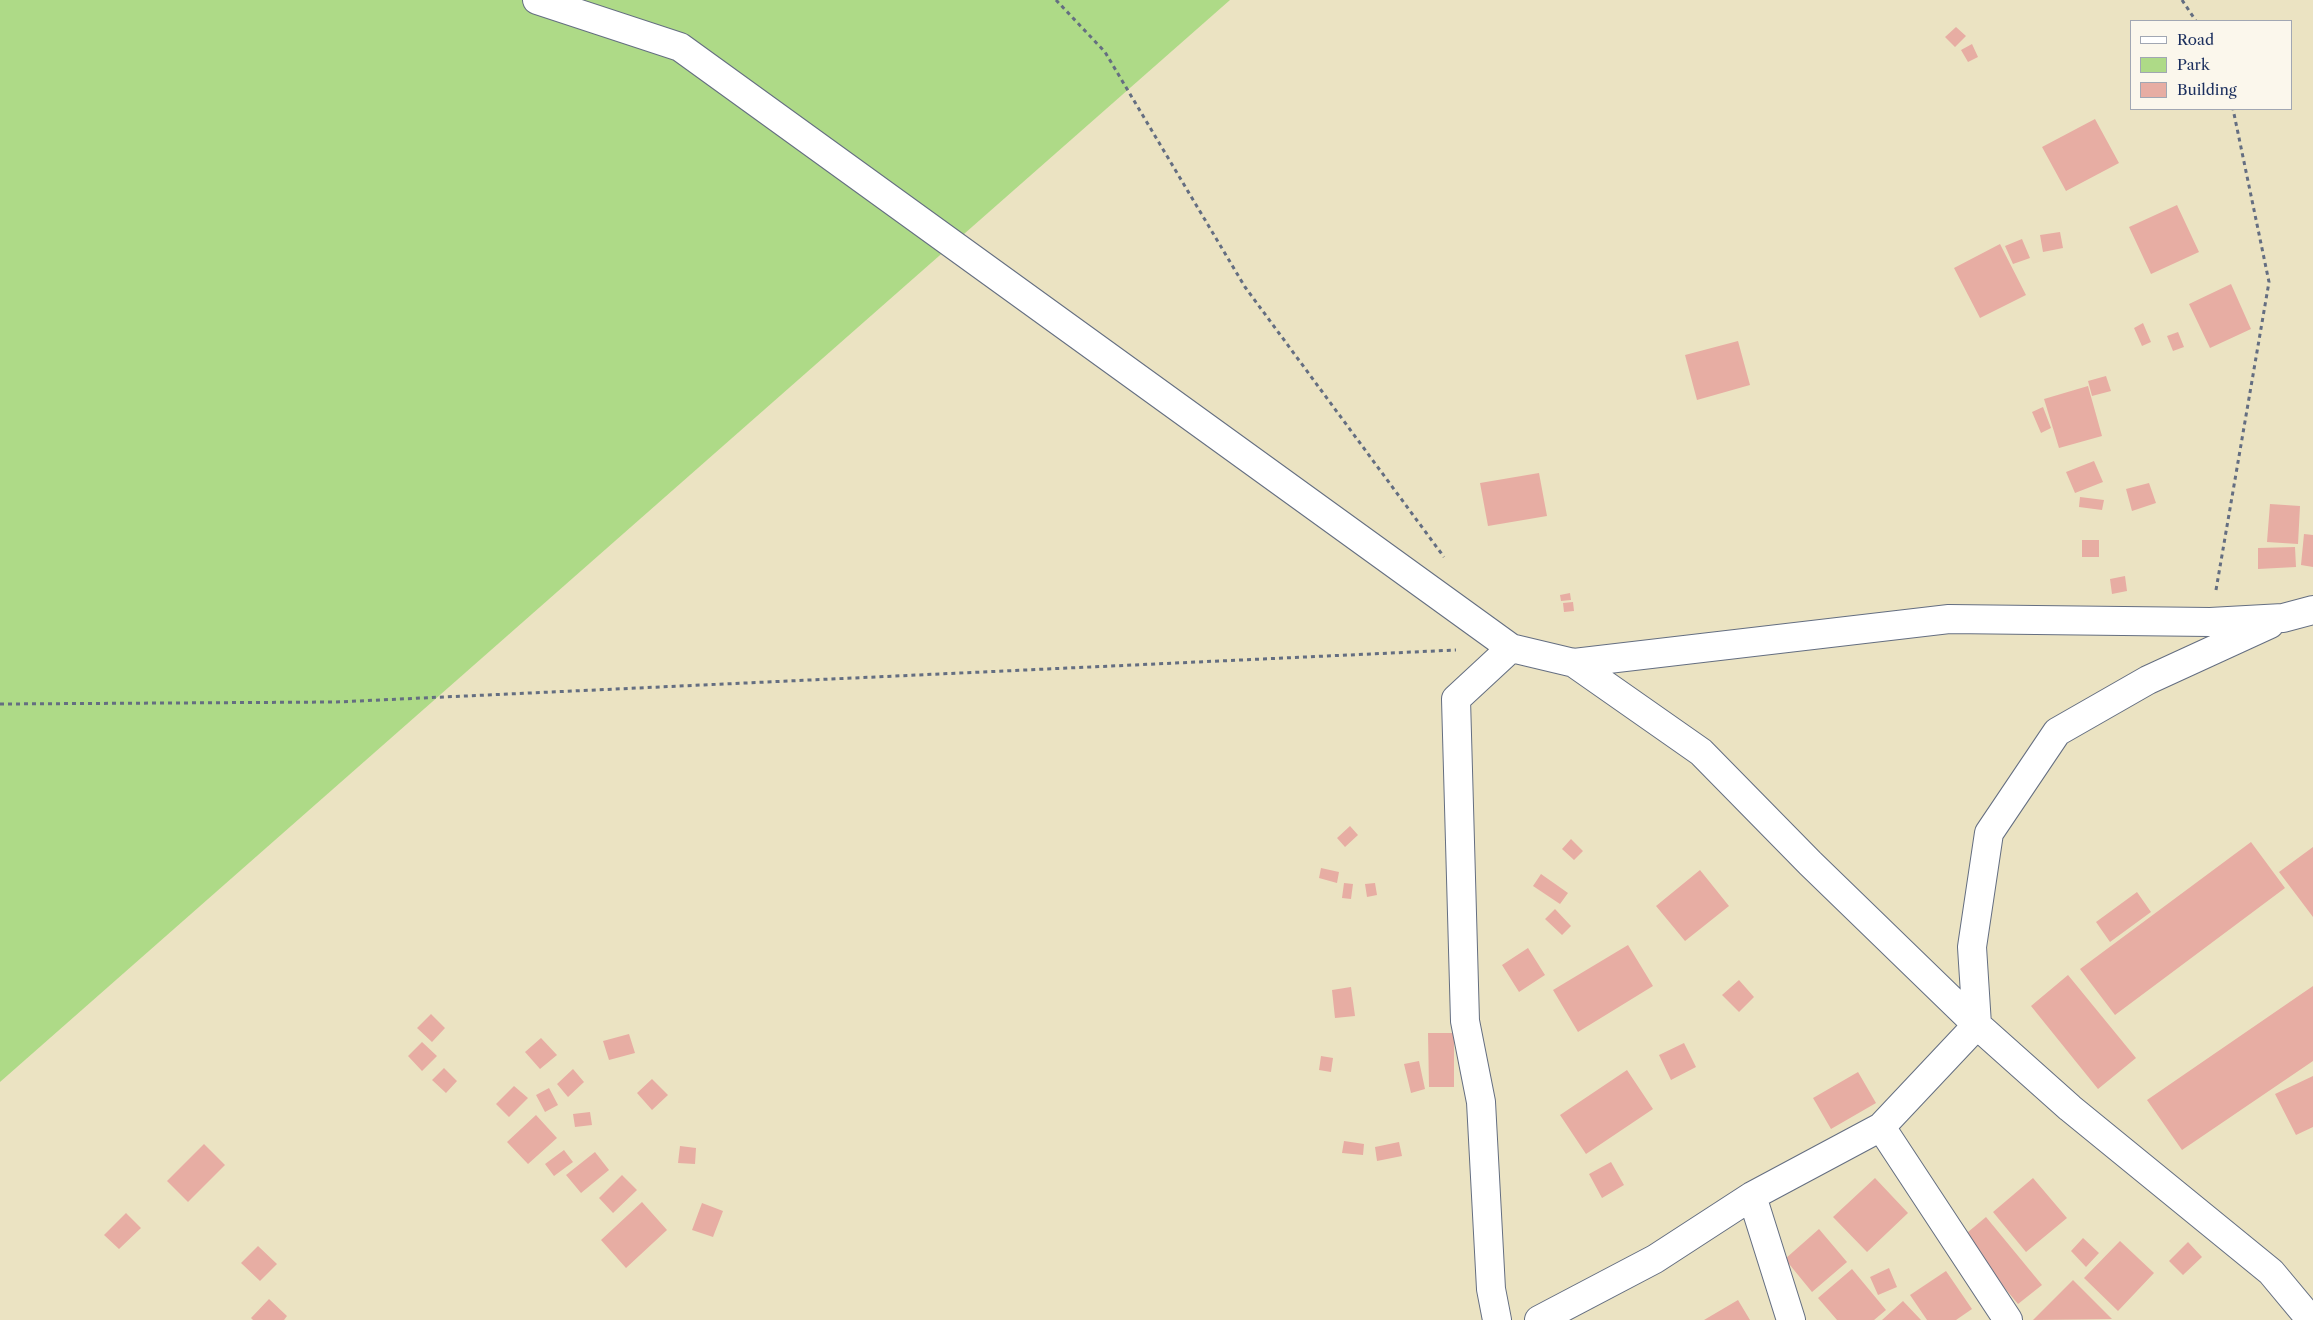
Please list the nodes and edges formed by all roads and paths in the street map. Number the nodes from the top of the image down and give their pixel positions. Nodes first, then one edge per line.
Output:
1 (537, 0) edge
2 (1056, 0) edge
3 (2182, 0) edge
4 (2195, 20) edge
5 (2233, 110) edge
6 (1446, 559) dead end
7 (2313, 610) edge
8 (2283, 618) junction
9 (2210, 622) junction
10 (1511, 648) junction
11 (1461, 650) dead end
12 (1574, 662) junction
13 (0, 704) edge
14 (1976, 1025) junction
15 (1881, 1127) junction
16 (1752, 1196) junction
17 (1497, 1320) edge
18 (1539, 1320) edge
19 (1791, 1320) edge
20 (2008, 1320) edge
21 (2311, 1320) edge

1 - 10 street
2 - 6 path
3 - 4 path
5 - 9 path
7 - 8 street
8 - 9 street
8 - 14 street
9 - 12 street
10 - 12 street
10 - 17 street
11 - 13 path
12 - 14 street
14 - 15 street
14 - 21 street
15 - 16 street
15 - 20 street
16 - 18 street
16 - 19 street

